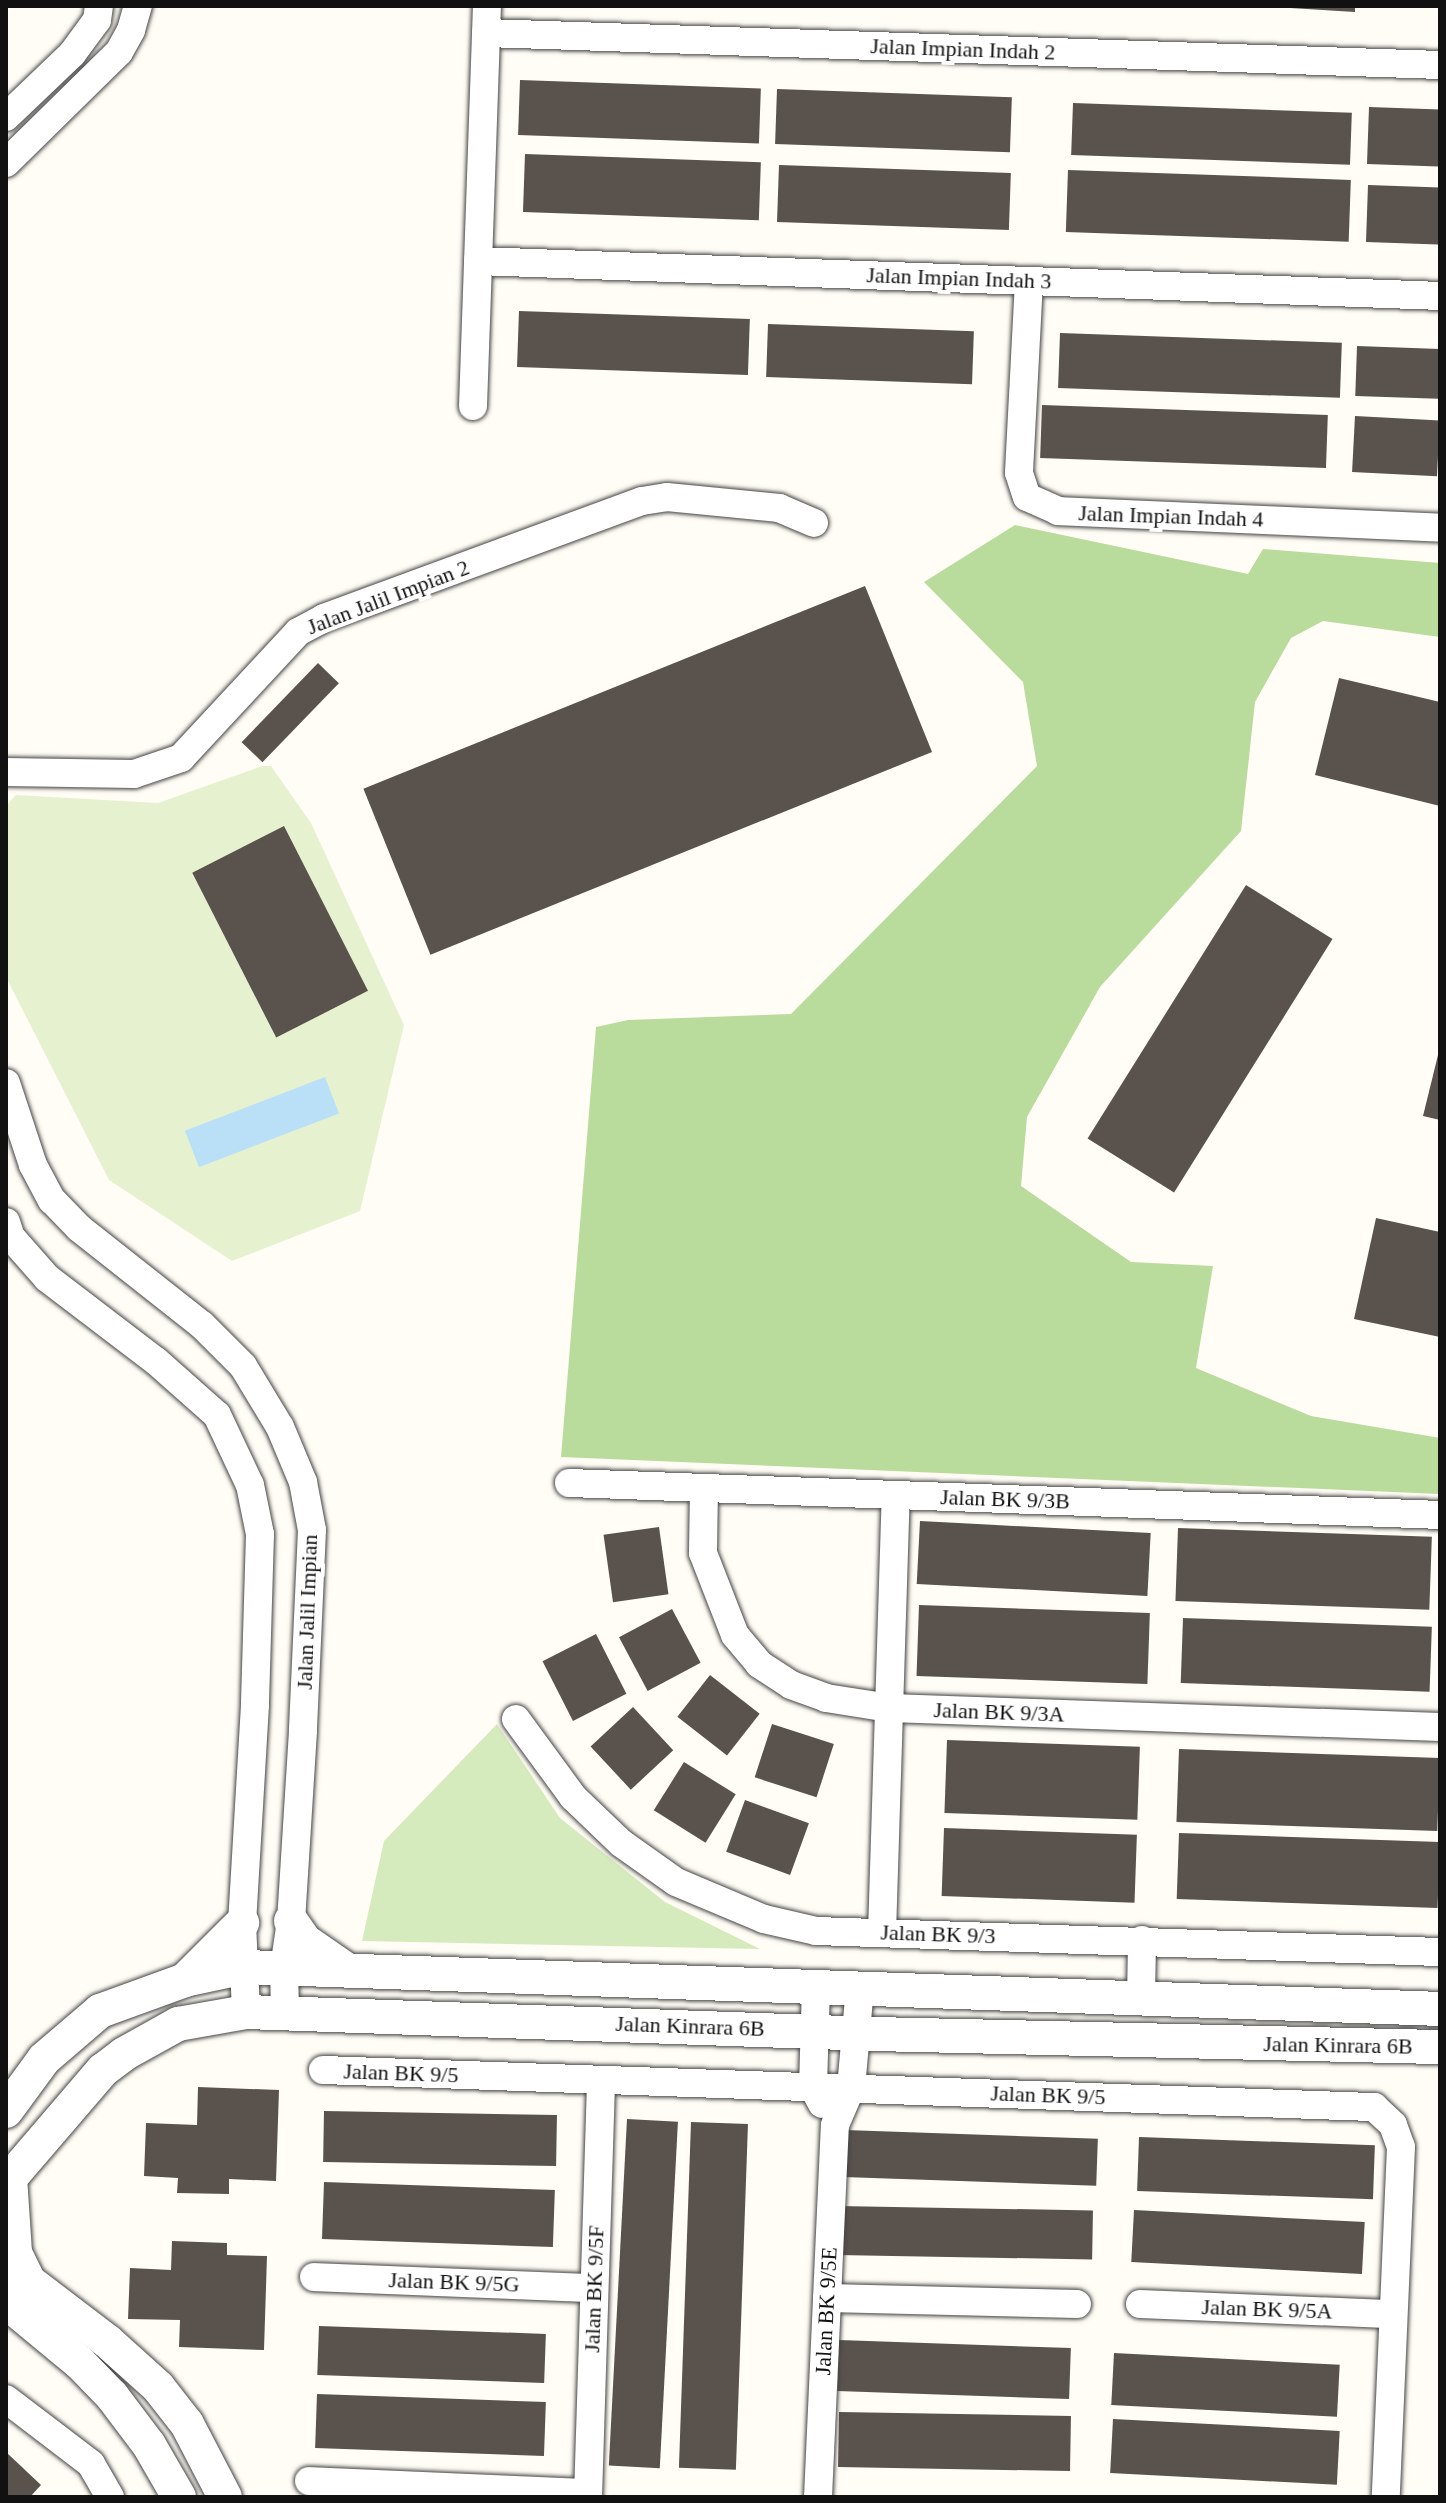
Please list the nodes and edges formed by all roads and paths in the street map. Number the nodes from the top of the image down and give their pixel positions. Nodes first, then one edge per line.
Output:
1 (99, 6) edge
2 (138, 6) edge
3 (487, 19) edge
4 (1440, 65) edge
5 (6, 117) edge
6 (6, 163) edge
7 (478, 261) junction
8 (1029, 281) junction
9 (1440, 296) edge
10 (473, 406) dead end
11 (814, 523) dead end
12 (1440, 528) edge
13 (6, 772) edge
14 (6, 1083) edge
15 (6, 1222) edge
16 (569, 1483) dead end
17 (704, 1488) junction
18 (896, 1495) junction
19 (1440, 1515) edge
20 (890, 1708) junction
21 (516, 1719) dead end
22 (1440, 1727) edge
23 (291, 1921) junction
24 (242, 1923) junction
25 (882, 1933) junction
26 (1142, 1940) junction
27 (1440, 1952) edge
28 (245, 1967) junction
29 (284, 1968) junction
30 (347, 1971) junction
31 (185, 1980) junction
32 (816, 1986) junction
33 (860, 1987) junction
34 (1141, 1999) junction
35 (1440, 2009) edge
36 (246, 2012) junction
37 (285, 2013) junction
38 (813, 2031) junction
39 (856, 2033) junction
40 (1390, 2046) junction
41 (1440, 2047) edge
42 (1440, 2061) edge
43 (323, 2070) dead end
44 (601, 2080) junction
45 (813, 2087) junction
46 (851, 2088) junction
47 (6, 2111) edge
48 (835, 2125) junction
49 (8, 2180) edge
50 (314, 2277) dead end
51 (13, 2281) edge
52 (593, 2288) junction
53 (827, 2298) junction
54 (1077, 2304) dead end
55 (1140, 2304) dead end
56 (1393, 2314) junction
57 (6, 2399) edge
58 (309, 2481) dead end
59 (588, 2495) edge
60 (110, 2497) edge
61 (179, 2497) edge
62 (225, 2497) edge
63 (818, 2497) edge
64 (1386, 2497) edge

1 - 5 street
2 - 6 street
3 - 4 street, Jalan Impian Indah 2
3 - 7 street
7 - 8 street, Jalan Impian Indah 3
7 - 10 street
8 - 9 street, Jalan Impian Indah 3
8 - 12 street, Jalan Impian Indah 4
11 - 13 street, Jalan Jalil Impian 2
14 - 23 street, Jalan Jalil Impian
15 - 24 street
16 - 17 street, Jalan BK 9/3B
17 - 18 street, Jalan BK 9/3B
17 - 20 street, Jalan BK 9/3A
18 - 19 street, Jalan BK 9/3B
18 - 20 street
20 - 22 street, Jalan BK 9/3A
20 - 25 street
21 - 25 street, Jalan BK 9/3
23 - 29 street, Jalan Jalil Impian
23 - 30 street
24 - 28 street
24 - 31 street
25 - 26 street, Jalan BK 9/3
26 - 27 street, Jalan BK 9/3
26 - 34 street
28 - 29 street, Jalan Kinrara 6B
28 - 31 street, Jalan Kinrara 6B
28 - 36 street
29 - 30 street, Jalan Kinrara 6B
29 - 37 street, Jalan Jalil Impian
30 - 32 street, Jalan Kinrara 6B
31 - 47 street, Jalan Kinrara 6B
32 - 33 street, Jalan Kinrara 6B
32 - 38 street
33 - 34 street, Jalan Kinrara 6B
33 - 39 street, Jalan BK 9/5E
34 - 35 street, Jalan Kinrara 6B
36 - 37 street, Jalan Kinrara 6B
36 - 49 street, Jalan Kinrara 6B
37 - 38 street, Jalan Kinrara 6B
38 - 39 street, Jalan Kinrara 6B
38 - 45 street
39 - 40 street, Jalan Kinrara 6B
39 - 46 street, Jalan BK 9/5E
40 - 41 street, Jalan Kinrara 6B
40 - 42 street
43 - 44 street, Jalan BK 9/5
44 - 45 street, Jalan BK 9/5
44 - 52 street, Jalan BK 9/5F
45 - 46 street, Jalan BK 9/5
45 - 48 street
46 - 48 street, Jalan BK 9/5E
46 - 56 street, Jalan BK 9/5
48 - 53 street, Jalan BK 9/5E
49 - 51 street
50 - 52 street, Jalan BK 9/5G
51 - 61 street
51 - 62 street
52 - 59 street, Jalan BK 9/5F
53 - 54 street
53 - 63 street, Jalan BK 9/5E
55 - 56 street, Jalan BK 9/5A
56 - 64 street, Jalan BK 9/5
57 - 60 street
58 - 59 street

